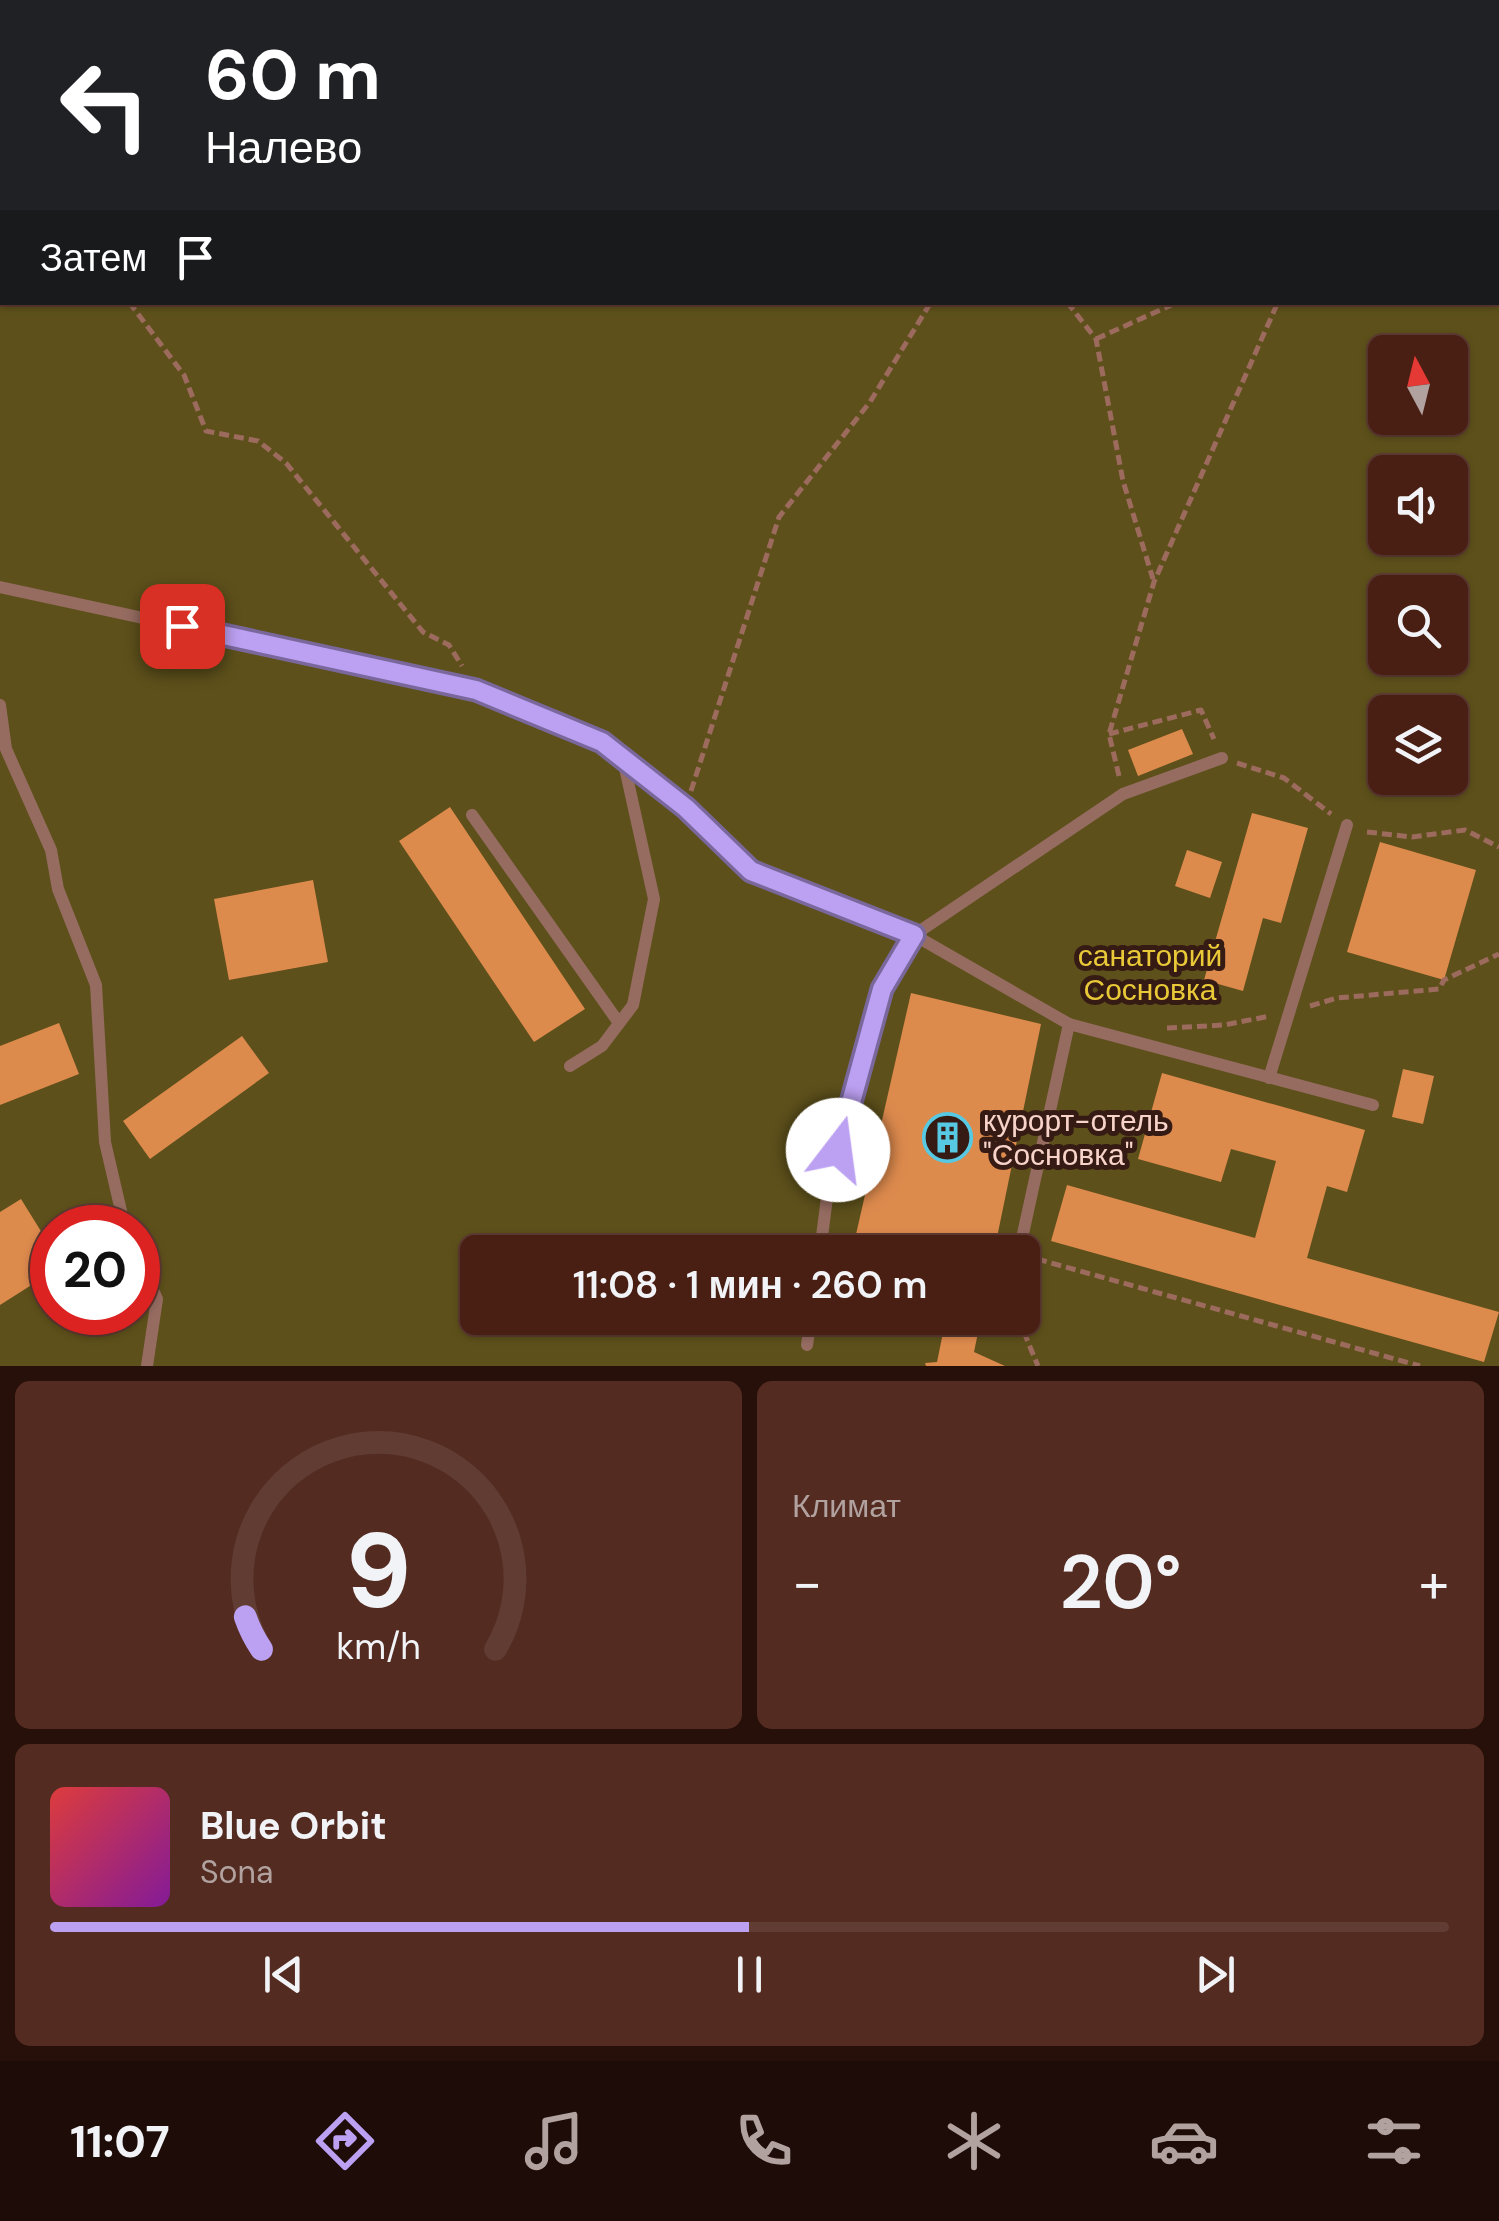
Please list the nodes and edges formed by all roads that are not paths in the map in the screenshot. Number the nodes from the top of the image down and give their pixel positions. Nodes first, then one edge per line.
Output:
1 (0, 586) edge
2 (0, 705) edge
3 (1222, 758) road end
4 (624, 759) junction
5 (472, 815) dead end
6 (1347, 826) dead end
7 (914, 935) junction
8 (619, 1023) junction
9 (1068, 1024) junction
10 (570, 1066) dead end
11 (1269, 1078) junction
12 (1373, 1106) dead end
13 (119, 1205) edge
14 (822, 1235) edge
15 (1025, 1235) edge
16 (152, 1335) edge
17 (808, 1335) edge
18 (807, 1345) dead end
19 (147, 1366) edge

1 - 4 lane
2 - 13 lane
3 - 7 lane
4 - 7 lane
4 - 8 lane
5 - 8 lane
6 - 11 lane
7 - 9 lane
7 - 14 lane
8 - 10 lane
9 - 11 lane
9 - 15 lane
11 - 12 lane
16 - 19 lane
17 - 18 lane

